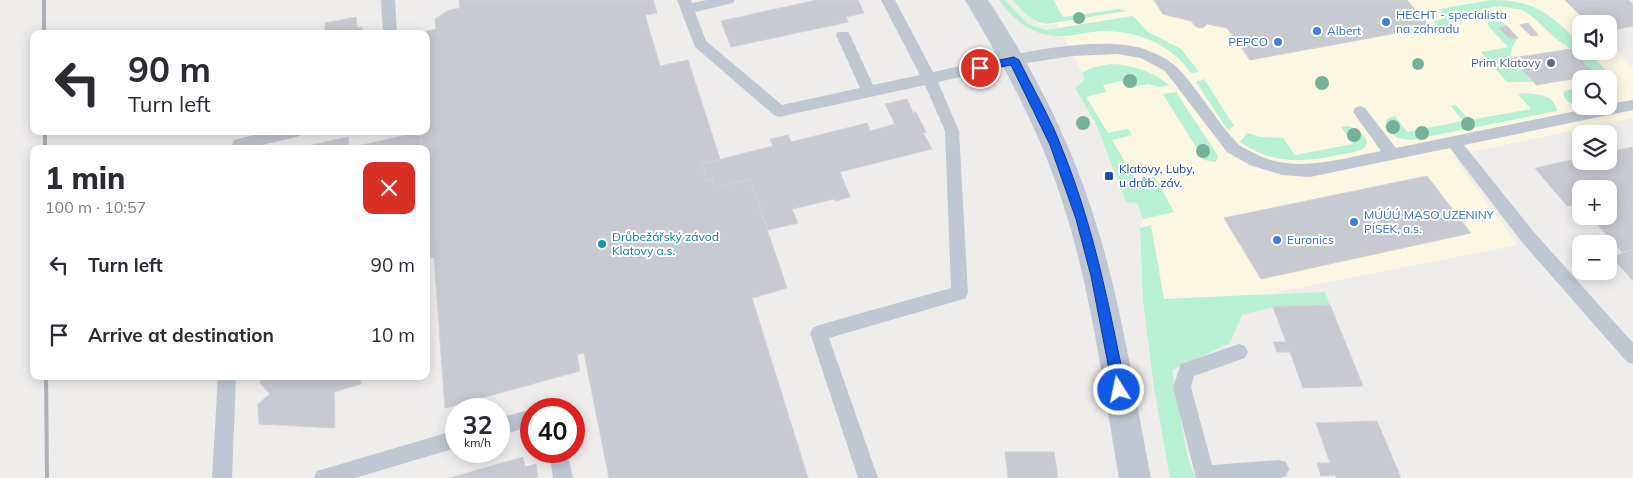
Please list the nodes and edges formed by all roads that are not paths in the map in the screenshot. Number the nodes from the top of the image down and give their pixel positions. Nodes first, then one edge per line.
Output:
1 (388, 0) edge
2 (728, 0) edge
3 (888, 0) edge
4 (976, 0) edge
5 (685, 5) edge
6 (390, 30) edge
7 (843, 35) dead end
8 (1014, 60) junction
9 (930, 78) junction
10 (869, 92) junction
11 (1633, 105) edge
12 (1360, 112) dead end
13 (278, 135) edge
14 (1454, 143) junction
15 (239, 145) edge
16 (1393, 154) junction
17 (1239, 352) dead end
18 (1633, 356) edge
19 (227, 380) edge
20 (445, 442) edge
21 (560, 463) edge
22 (1279, 469) dead end
23 (1206, 477) edge
24 (222, 478) edge
25 (324, 478) edge
26 (563, 478) edge
27 (868, 478) edge
28 (1135, 478) edge

1 - 6 lane
2 - 5 lane
3 - 9 lane
4 - 8 street
5 - 10 lane
7 - 10 lane
8 - 9 lane
8 - 16 lane
8 - 28 street
9 - 10 lane
9 - 27 lane
11 - 14 lane
12 - 16 lane
13 - 15 lane
14 - 16 lane
14 - 18 lane
17 - 23 lane
19 - 24 lane
20 - 25 lane
21 - 26 lane
22 - 23 lane

